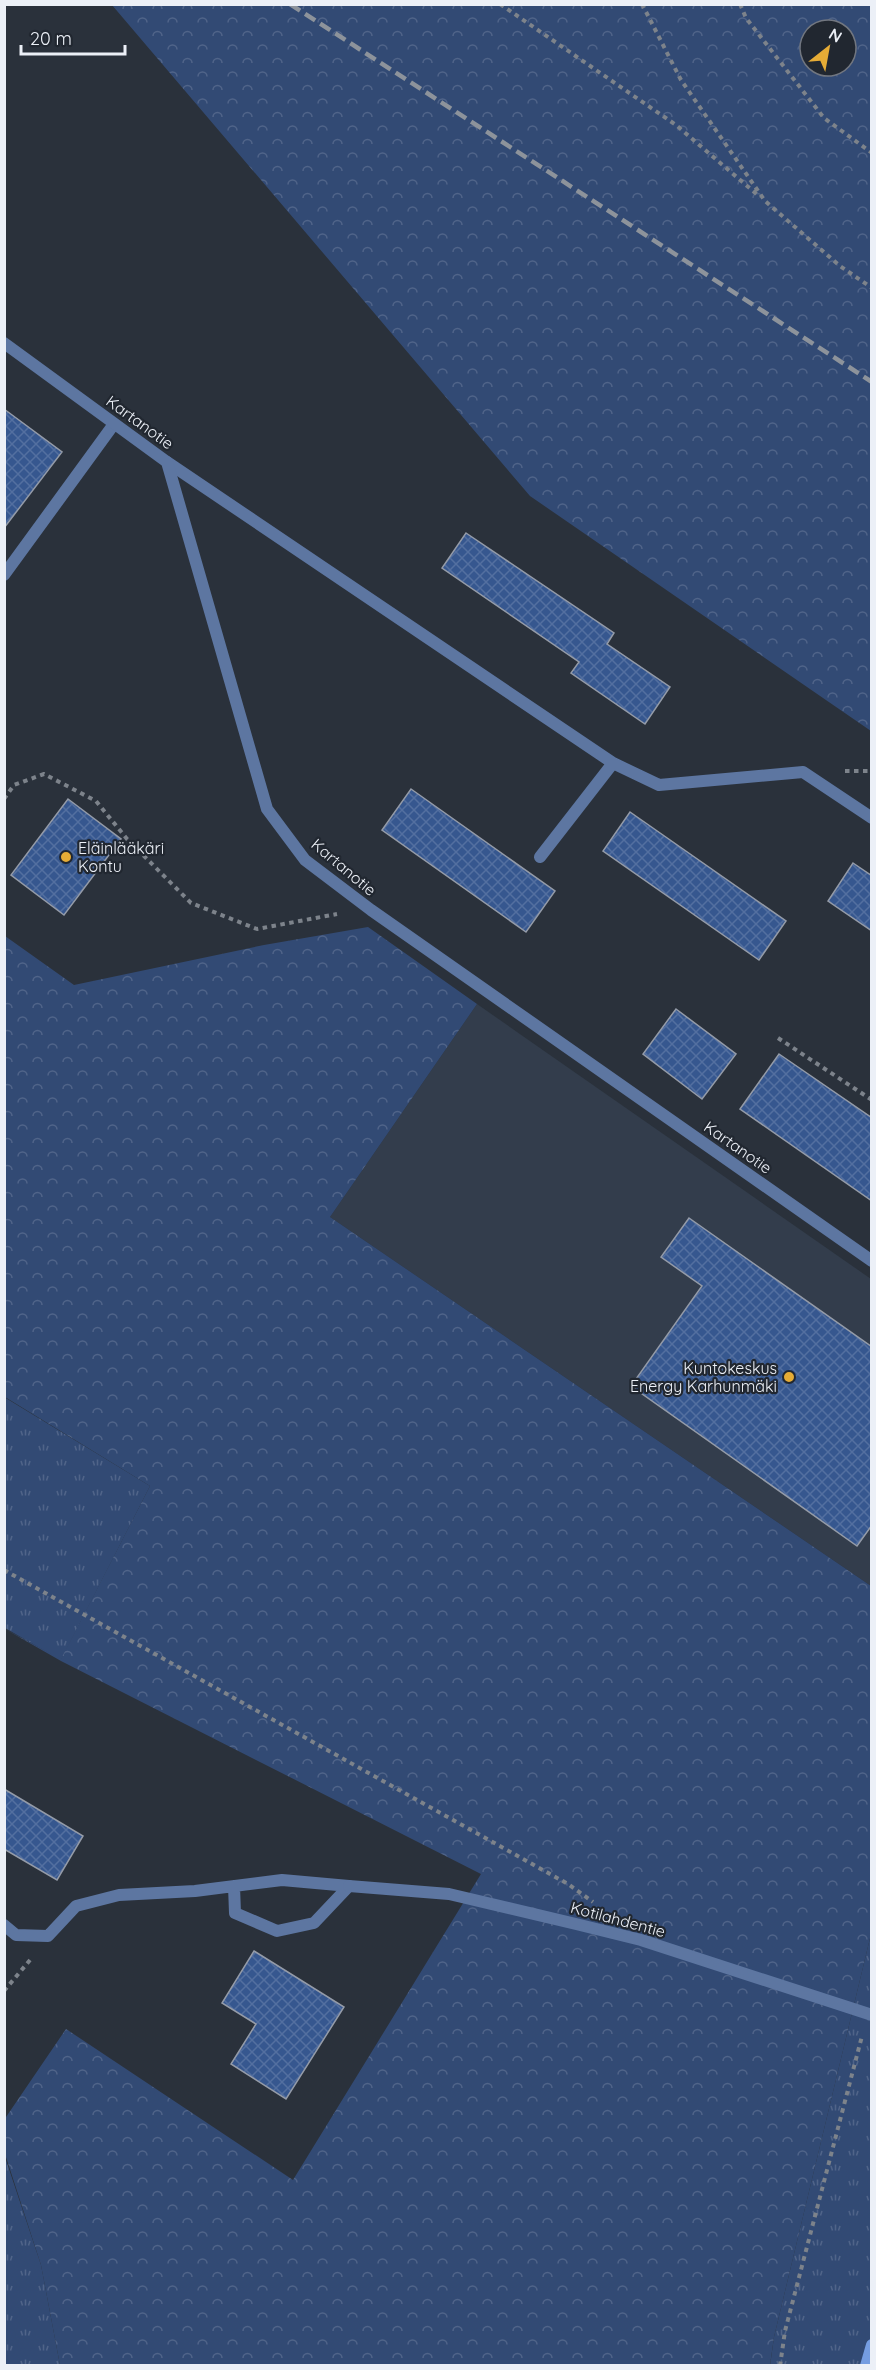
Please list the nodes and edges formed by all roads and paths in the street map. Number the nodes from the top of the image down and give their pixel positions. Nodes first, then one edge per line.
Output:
1 (500, 4) edge
2 (642, 4) edge
3 (740, 4) edge
4 (872, 153) edge
5 (765, 201) junction
6 (872, 288) edge
7 (4, 343) edge
8 (114, 424) junction
9 (167, 462) junction
10 (4, 575) edge
11 (613, 763) junction
12 (4, 799) edge
13 (872, 818) edge
14 (540, 857) dead end
15 (371, 910) junction
16 (778, 1038) dead end
17 (872, 1100) edge
18 (872, 1261) edge
19 (4, 1570) edge
20 (234, 1886) junction
21 (349, 1886) junction
22 (597, 1905) dead end
23 (4, 1925) edge
24 (48, 1936) junction
25 (4, 1991) edge
26 (869, 2014) edge
27 (872, 2345) edge
28 (780, 2366) edge
29 (866, 2366) edge

1 - 5 path
2 - 5 path
3 - 4 path
5 - 6 path
7 - 8 street, Kartanotie
8 - 9 street, Kartanotie
8 - 10 street
9 - 11 street
9 - 15 street, Kartanotie
11 - 13 street
11 - 14 street
12 - 15 path
15 - 18 street, Kartanotie
16 - 17 path
19 - 22 path
20 - 21 street, Kotilahdentie
20 - 21 street
20 - 24 street, Kotilahdentie
21 - 26 street, Kotilahdentie
23 - 24 street
24 - 25 path
26 - 28 path
27 - 29 main road

